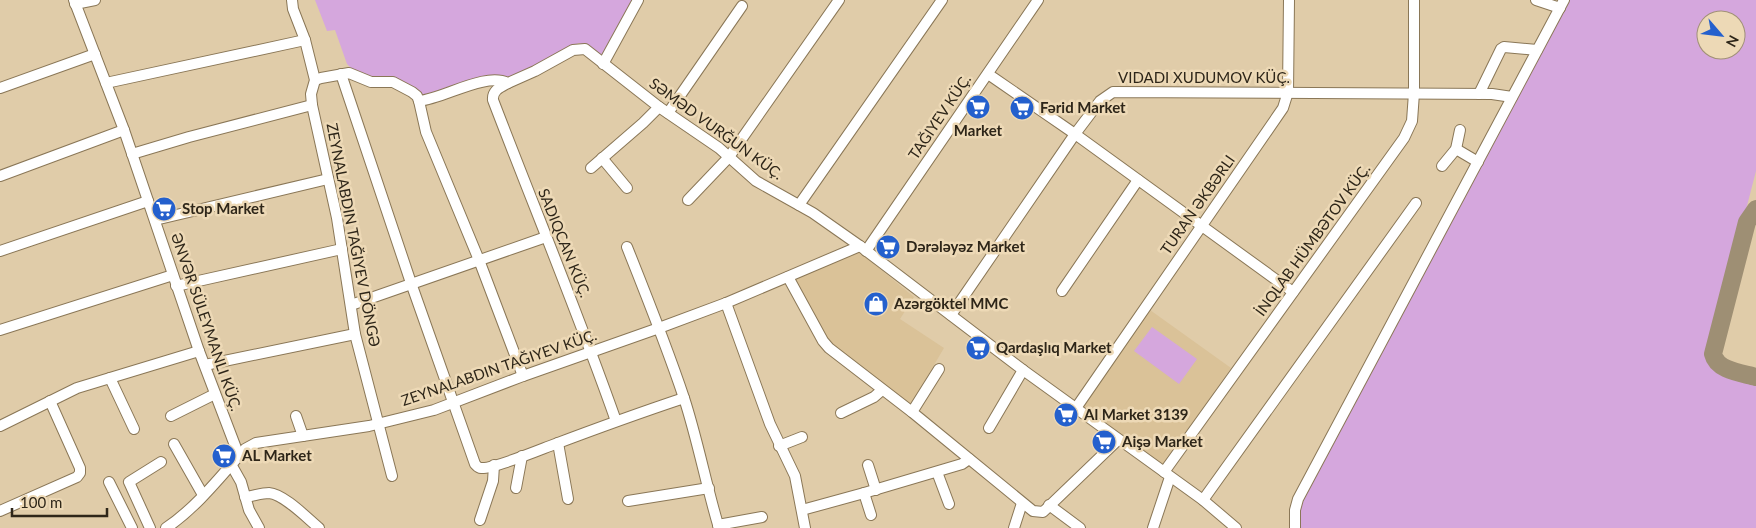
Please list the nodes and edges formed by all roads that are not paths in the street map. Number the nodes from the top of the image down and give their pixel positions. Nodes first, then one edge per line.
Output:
1 (94, 0) edge
2 (292, 0) edge
3 (638, 0) edge
4 (839, 0) edge
5 (942, 0) edge
6 (1038, 0) edge
7 (1289, 0) edge
8 (1414, 0) edge
9 (1536, 0) edge
10 (74, 2) edge
11 (1562, 4) edge
12 (742, 6) dead end
13 (304, 40) junction
14 (1537, 50) junction
15 (95, 54) junction
16 (604, 64) junction
17 (341, 74) junction
18 (988, 74) junction
19 (315, 80) junction
20 (106, 83) junction
21 (508, 83) junction
22 (0, 88) edge
23 (1288, 92) junction
24 (1414, 93) junction
25 (1479, 94) junction
26 (1512, 97) junction
27 (419, 101) junction
28 (312, 105) junction
29 (659, 106) junction
30 (668, 113) junction
31 (124, 130) junction
32 (1460, 130) dead end
33 (1075, 134) junction
34 (1456, 150) junction
35 (132, 154) junction
36 (729, 157) junction
37 (602, 158) junction
38 (1478, 162) junction
39 (1442, 166) dead end
40 (591, 168) dead end
41 (0, 176) edge
42 (328, 179) junction
43 (1138, 180) junction
44 (627, 188) dead end
45 (688, 200) dead end
46 (148, 201) junction
47 (1416, 203) dead end
48 (799, 205) junction
49 (154, 220) junction
50 (1201, 226) junction
51 (546, 238) junction
52 (627, 247) dead end
53 (342, 249) junction
54 (863, 249) junction
55 (0, 251) edge
56 (479, 260) junction
57 (173, 275) junction
58 (788, 277) junction
59 (411, 283) junction
60 (176, 286) junction
61 (1062, 291) dead end
62 (1293, 292) junction
63 (726, 302) junction
64 (351, 305) junction
65 (951, 315) junction
66 (659, 328) junction
67 (0, 330) edge
68 (356, 334) junction
69 (199, 351) junction
70 (592, 352) junction
71 (205, 365) junction
72 (939, 369) dead end
73 (1023, 370) junction
74 (523, 376) junction
75 (110, 378) junction
76 (882, 390) junction
77 (215, 394) junction
78 (684, 398) junction
79 (50, 401) junction
80 (453, 401) junction
81 (1076, 408) junction
82 (912, 412) junction
83 (841, 413) dead end
84 (171, 416) dead end
85 (296, 416) dead end
86 (616, 421) junction
87 (380, 424) junction
88 (0, 426) edge
89 (988, 428) dead end
90 (134, 429) dead end
91 (303, 436) junction
92 (802, 437) dead end
93 (1118, 440) junction
94 (558, 442) junction
95 (174, 444) dead end
96 (779, 446) junction
97 (239, 456) junction
98 (522, 456) junction
99 (969, 459) junction
100 (161, 462) dead end
101 (494, 465) junction
102 (868, 465) dead end
103 (232, 466) junction
104 (937, 472) junction
105 (1167, 475) junction
106 (392, 476) dead end
107 (109, 482) dead end
108 (516, 488) dead end
109 (709, 488) junction
110 (876, 490) junction
111 (864, 494) junction
112 (202, 496) junction
113 (245, 497) junction
114 (568, 499) dead end
115 (1203, 500) junction
116 (628, 501) dead end
117 (1022, 503) junction
118 (949, 504) dead end
119 (1049, 505) junction
120 (802, 510) junction
121 (0, 512) edge
122 (871, 515) dead end
123 (762, 517) dead end
124 (480, 520) dead end
125 (178, 524) edge
126 (719, 526) edge
127 (1234, 527) edge
128 (132, 528) edge
129 (150, 528) edge
130 (166, 528) edge
131 (259, 528) edge
132 (319, 528) edge
133 (805, 528) edge
134 (1014, 528) edge
135 (1080, 528) edge
136 (1153, 528) edge
137 (1295, 528) edge

1 - 10 street
2 - 13 street
3 - 16 street
4 - 36 street
5 - 48 street
6 - 18 street
7 - 23 street, TURAN ƏKBƏRLI
8 - 24 street, İNQLAB HÜMBƏTOV KÜÇ.
9 - 11 street
10 - 15 street
11 - 14 street
12 - 30 street
13 - 19 street
13 - 20 street
14 - 25 street
14 - 26 street
15 - 20 street
15 - 22 street
16 - 21 street, SƏMƏD VURĞUN KÜÇ.
16 - 29 street, SƏMƏD VURĞUN KÜÇ.
17 - 19 street
17 - 27 street
17 - 59 street
18 - 33 street
18 - 54 street
19 - 28 street
20 - 31 street
21 - 27 street, SƏMƏD VURĞUN KÜÇ.
21 - 51 street
23 - 24 street, VIDADI XUDUMOV KÜÇ.
23 - 33 street, VIDADI XUDUMOV KÜÇ.
23 - 50 street, TURAN ƏKBƏRLI
24 - 25 street, VIDADI XUDUMOV KÜÇ.
24 - 62 street, İNQLAB HÜMBƏTOV KÜÇ.
25 - 26 street, VIDADI XUDUMOV KÜÇ.
26 - 38 street
27 - 56 street
28 - 35 street
28 - 42 street
29 - 30 street, SƏMƏD VURĞUN KÜÇ.
29 - 37 street
30 - 36 street, SƏMƏD VURĞUN KÜÇ.
31 - 35 street
31 - 41 street
32 - 34 street
33 - 43 street
33 - 65 street, VIDADI XUDUMOV KÜÇ.
34 - 38 street
34 - 39 street
35 - 46 street
36 - 45 street
36 - 48 street, SƏMƏD VURĞUN KÜÇ.
37 - 40 street
37 - 44 street
38 - 137 street
42 - 49 street
42 - 53 street
43 - 50 street
43 - 61 street
46 - 49 street
46 - 55 street
47 - 115 street
48 - 54 street, SƏMƏD VURĞUN KÜÇ.
49 - 57 street
50 - 62 street
50 - 81 street, TURAN ƏKBƏRLI
51 - 56 street
51 - 70 street
52 - 66 street
53 - 60 street
53 - 64 street
54 - 58 street
54 - 65 street, SƏMƏD VURĞUN KÜÇ.
56 - 59 street
56 - 74 street
57 - 60 street
57 - 67 street
58 - 63 street
58 - 76 street
59 - 64 street
59 - 80 street
60 - 69 street
62 - 105 street, İNQLAB HÜMBƏTOV KÜÇ.
63 - 66 street
63 - 96 street
64 - 68 street
65 - 73 street, SƏMƏD VURĞUN KÜÇ.
66 - 70 street
66 - 78 street
68 - 71 street
68 - 87 street
69 - 71 street
69 - 75 street
70 - 74 street
70 - 86 street
71 - 77 street
72 - 82 street
73 - 81 street, SƏMƏD VURĞUN KÜÇ.
73 - 89 street
74 - 80 street
75 - 79 street
75 - 90 street
76 - 82 street
76 - 83 street
77 - 84 street
77 - 97 street
78 - 86 street
78 - 109 street
79 - 88 street
79 - 121 street
80 - 87 street
80 - 101 street
81 - 93 street, SƏMƏD VURĞUN KÜÇ.
82 - 99 street
85 - 91 street
86 - 94 street
87 - 91 street
87 - 106 street
91 - 97 street
92 - 96 street
93 - 105 street, SƏMƏD VURĞUN KÜÇ.
93 - 119 street
94 - 98 street
94 - 114 street
95 - 112 street
96 - 120 street
97 - 103 street
98 - 101 street
98 - 108 street
99 - 104 street
99 - 117 street
100 - 129 street
101 - 124 street
102 - 110 street
103 - 112 street
103 - 113 street
104 - 110 street
104 - 118 street
105 - 115 street, SƏMƏD VURĞUN KÜÇ.
105 - 136 street, İNQLAB HÜMBƏTOV KÜÇ.
107 - 128 street
109 - 116 street
109 - 126 street
110 - 111 street
111 - 120 street
111 - 122 street
112 - 125 street
113 - 131 street
113 - 132 street
115 - 127 street, SƏMƏD VURĞUN KÜÇ.
117 - 119 street
117 - 134 street
119 - 135 street
120 - 133 street
123 - 126 street
125 - 130 street

